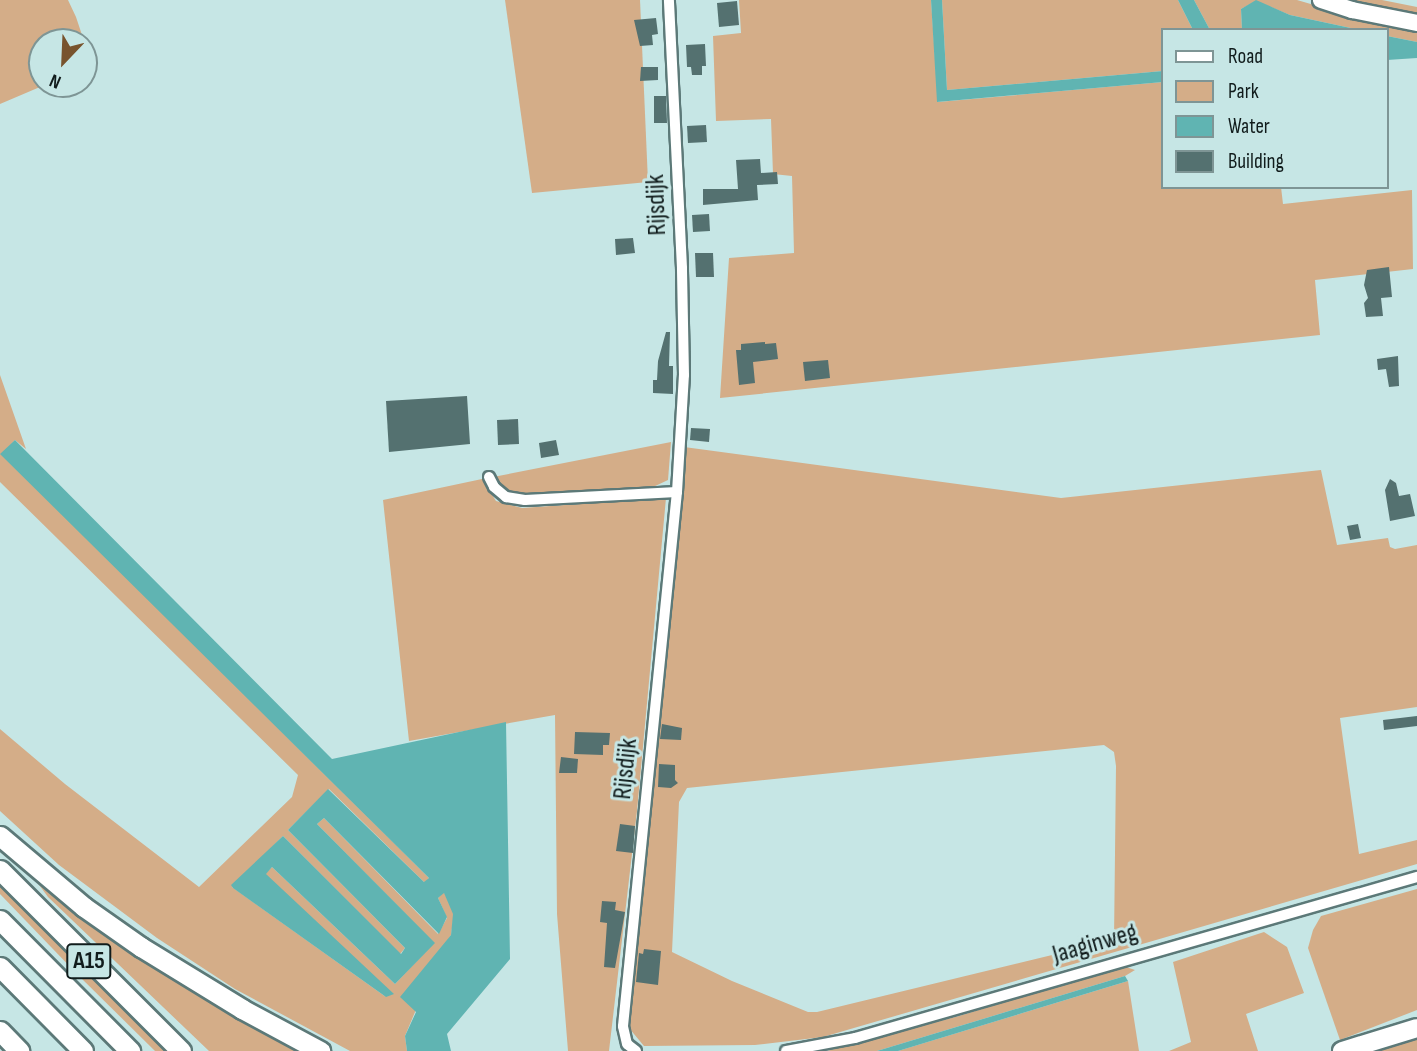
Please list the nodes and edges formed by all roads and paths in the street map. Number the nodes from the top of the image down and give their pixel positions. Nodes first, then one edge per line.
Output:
1 (670, 0) edge
2 (1321, 0) edge
3 (1417, 23) edge
4 (489, 477) dead end
5 (677, 492) junction
6 (0, 836) edge
7 (0, 870) edge
8 (1417, 877) edge
9 (0, 920) edge
10 (0, 967) edge
11 (1417, 1028) edge
12 (0, 1031) edge
13 (634, 1050) edge
14 (19, 1051) edge
15 (83, 1051) edge
16 (130, 1051) edge
17 (181, 1051) edge
18 (320, 1051) edge
19 (786, 1051) edge
20 (1342, 1051) edge

1 - 5 street, Rijsdijk
2 - 3 main road
4 - 5 street
5 - 13 street, Rijsdijk
6 - 18 highway, A15
7 - 17 highway, A15
8 - 19 street, Jaaginweg
9 - 16 highway, A15
10 - 15 highway, A15
11 - 20 main road
12 - 14 highway

